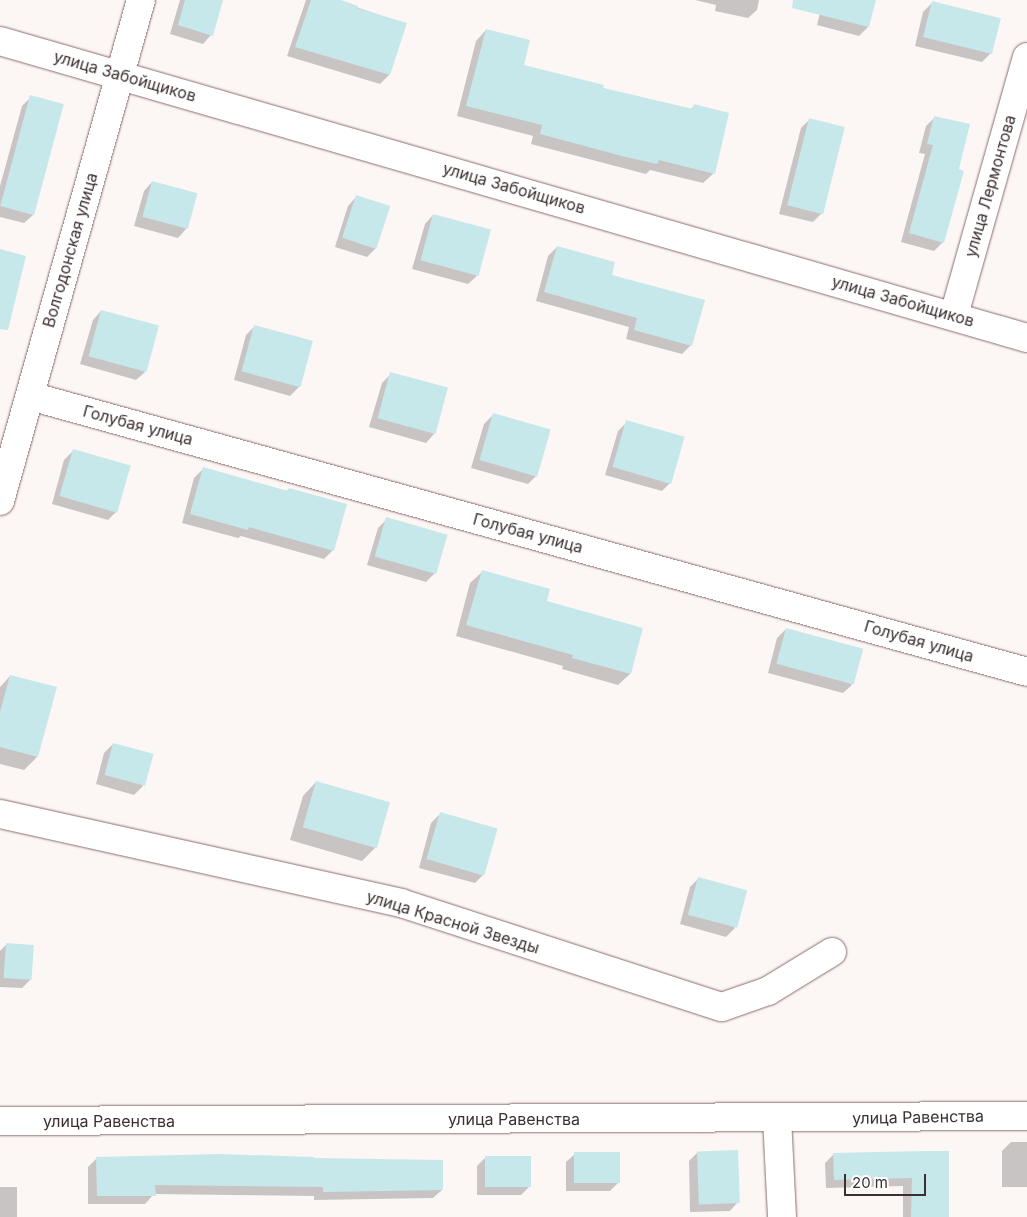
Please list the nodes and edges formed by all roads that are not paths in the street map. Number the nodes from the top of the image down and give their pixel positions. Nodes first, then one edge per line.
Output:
1 (140, 0) edge
2 (0, 41) edge
3 (1027, 57) edge
4 (120, 74) junction
5 (954, 315) junction
6 (1027, 338) edge
7 (30, 396) junction
8 (0, 501) edge
9 (1027, 672) edge
10 (0, 814) edge
11 (832, 952) dead end
12 (1027, 1116) edge
13 (778, 1118) junction
14 (0, 1121) edge
15 (782, 1217) edge

1 - 4 street, Волгодонская улица
2 - 4 street, улица Забойщиков
3 - 5 street, улица Лермонтова
4 - 5 street, улица Забойщиков
4 - 7 street, Волгодонская улица
5 - 6 street, улица Забойщиков
7 - 8 street, Волгодонская улица
7 - 9 street, Голубая улица
10 - 11 street, улица Красной Звезды
12 - 13 street, улица Равенства
13 - 14 street, улица Равенства
13 - 15 street

